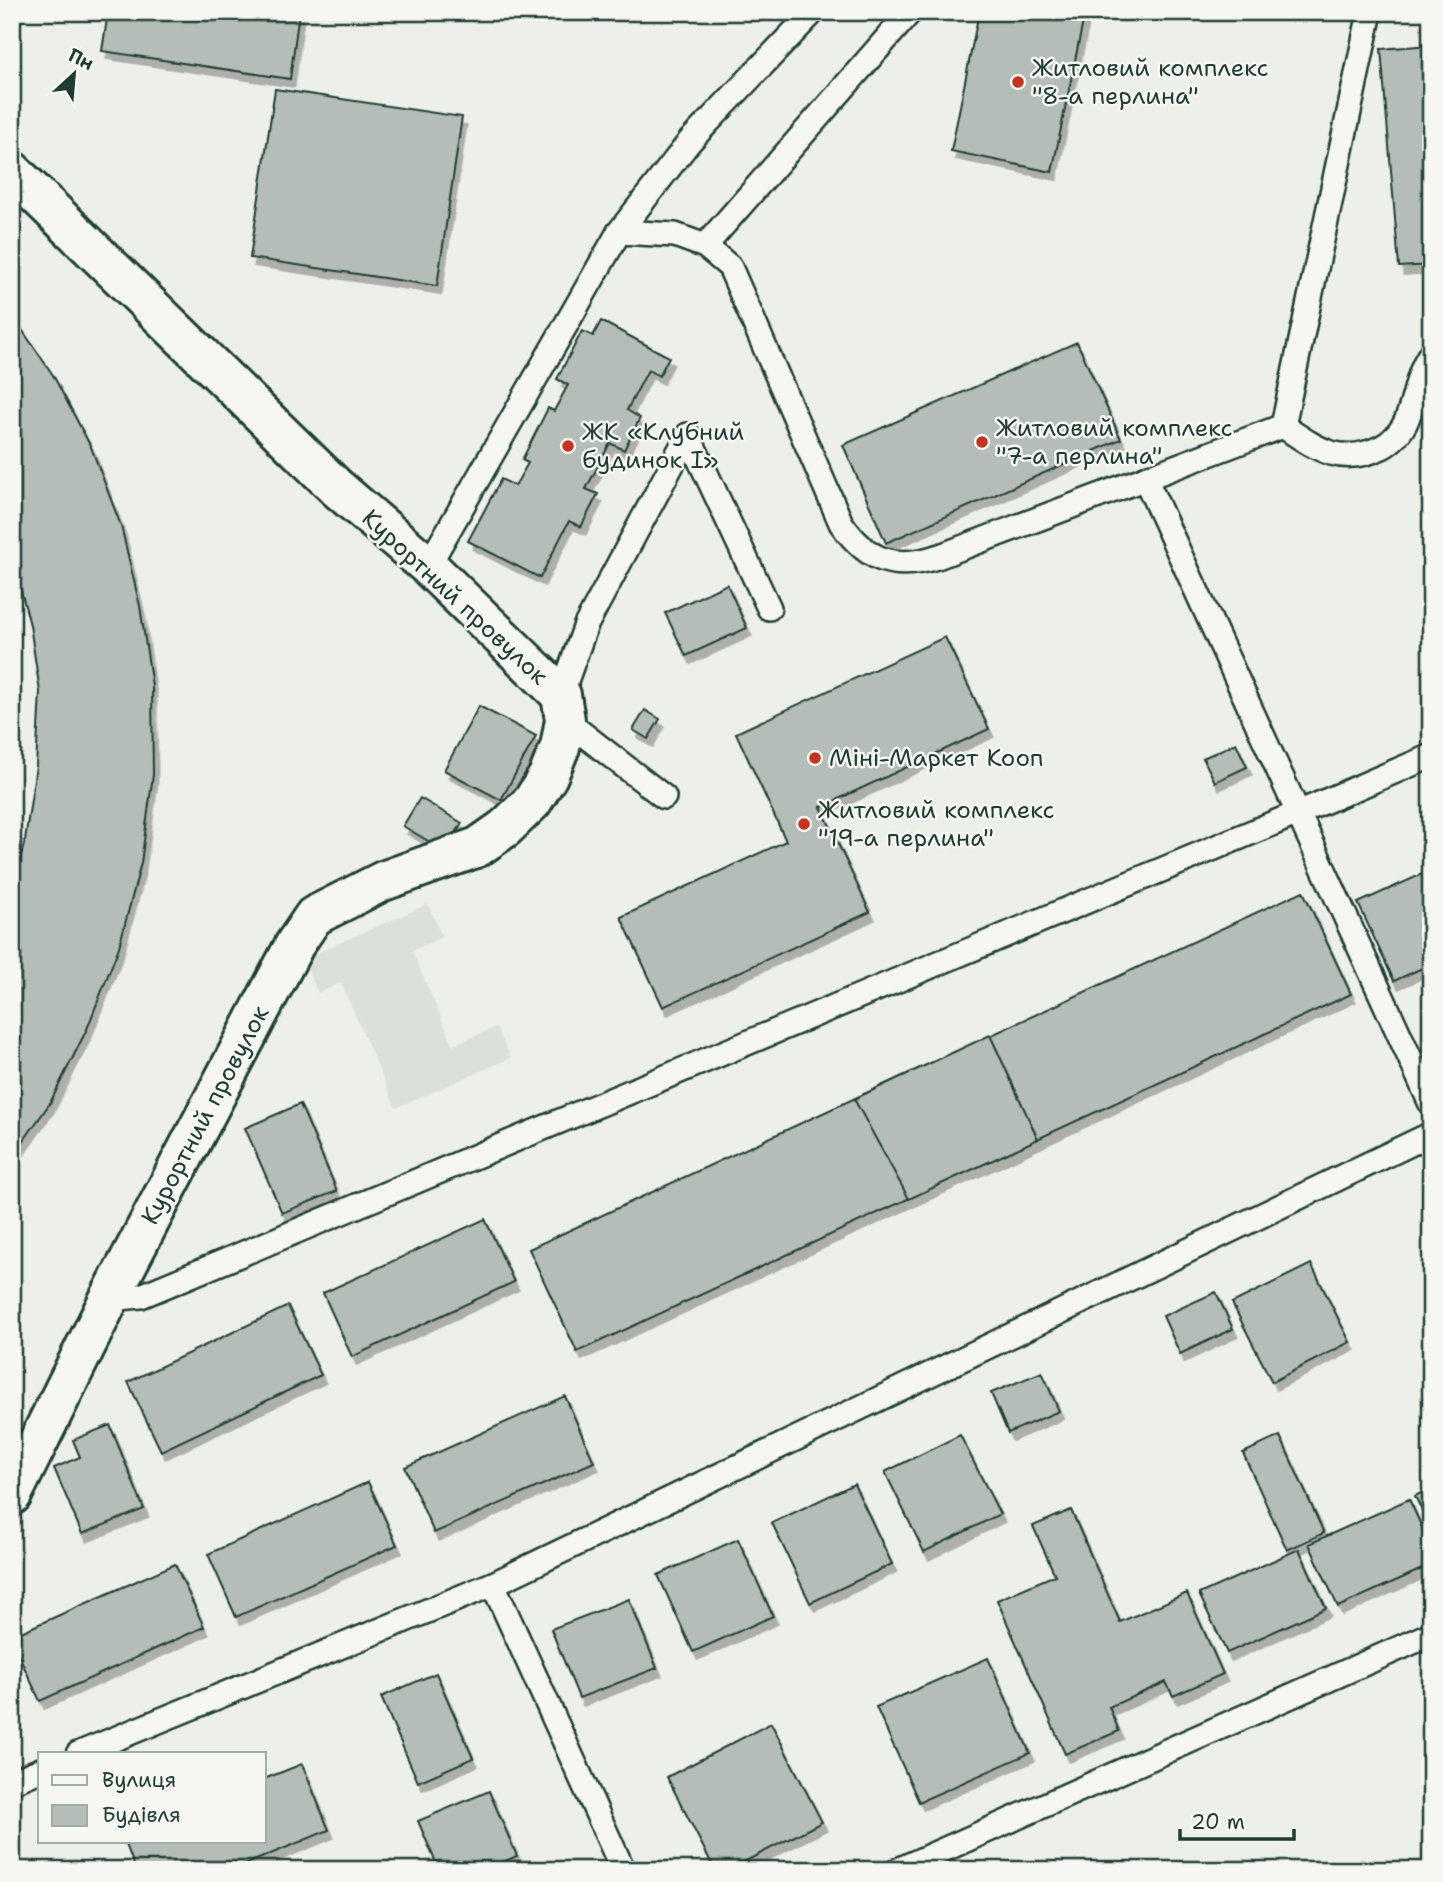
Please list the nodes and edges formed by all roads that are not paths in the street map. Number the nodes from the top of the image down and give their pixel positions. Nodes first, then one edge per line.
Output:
1 (813, 12) edge
2 (910, 12) edge
3 (1370, 12) edge
4 (12, 171) edge
5 (619, 232) junction
6 (705, 246) junction
7 (1431, 353) edge
8 (1283, 426) junction
9 (1145, 478) junction
10 (428, 566) junction
11 (769, 608) dead end
12 (563, 708) junction
13 (1431, 756) edge
14 (664, 797) dead end
15 (1298, 813) junction
16 (1431, 1104) edge
17 (1431, 1134) edge
18 (109, 1299) junction
19 (12, 1495) edge
20 (493, 1584) junction
21 (1431, 1634) edge
22 (83, 1752) edge
23 (38, 1771) edge
24 (12, 1782) edge
25 (622, 1870) edge
26 (898, 1870) edge

1 - 5 lane
2 - 6 lane
3 - 8 lane
4 - 10 street, Курортний провулок
5 - 6 lane
5 - 10 lane
6 - 9 lane
7 - 8 lane
8 - 9 lane
9 - 15 lane
10 - 12 street, Курортний провулок
11 - 12 lane
12 - 14 lane
12 - 18 street, Курортний провулок
13 - 15 lane
15 - 16 lane
15 - 18 lane
17 - 20 lane
18 - 19 street, Курортний провулок
20 - 22 lane
20 - 25 lane
21 - 26 lane
23 - 24 lane

